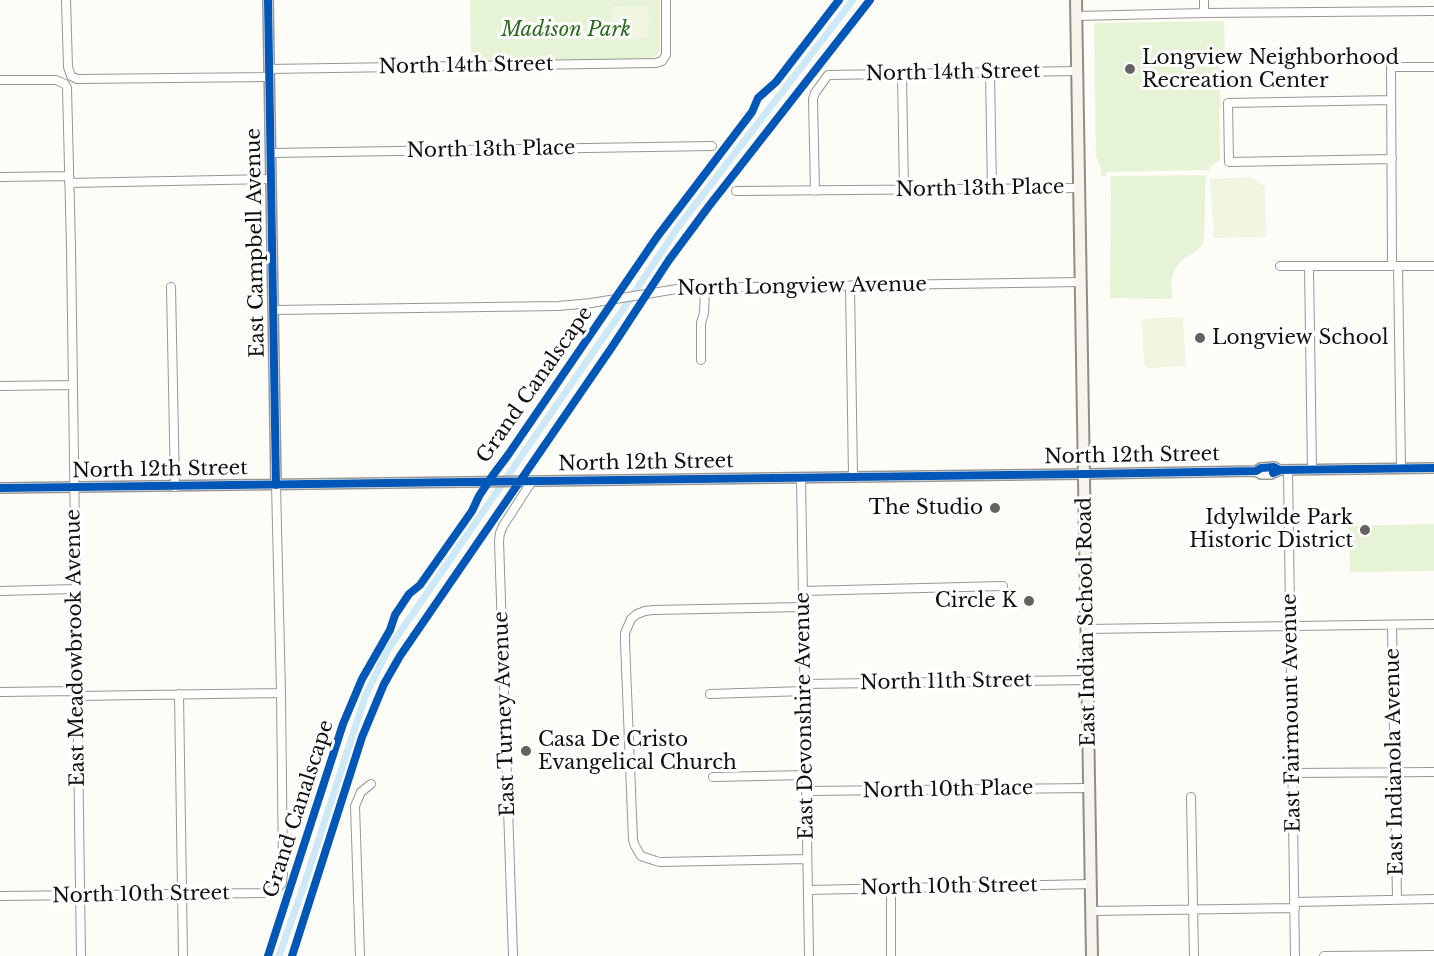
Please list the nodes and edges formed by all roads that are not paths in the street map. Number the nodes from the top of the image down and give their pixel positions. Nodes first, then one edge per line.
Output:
1 (66, 0) edge
2 (268, 0) edge
3 (666, 0) edge
4 (1076, 0) edge
5 (1203, 0) edge
6 (1434, 11) edge
7 (1204, 13) junction
8 (1077, 16) junction
9 (1434, 67) edge
10 (1077, 71) junction
11 (269, 73) junction
12 (990, 73) junction
13 (902, 75) junction
14 (0, 80) edge
15 (1391, 100) junction
16 (712, 146) dead end
17 (271, 153) junction
18 (1392, 159) junction
19 (0, 177) edge
20 (69, 179) junction
21 (271, 179) junction
22 (1079, 188) junction
23 (992, 189) junction
24 (904, 190) junction
25 (736, 191) dead end
26 (815, 191) junction
27 (1280, 266) dead end
28 (1309, 266) junction
29 (1395, 266) junction
30 (1434, 266) edge
31 (1081, 282) junction
32 (850, 285) junction
33 (171, 287) dead end
34 (705, 288) junction
35 (273, 310) junction
36 (701, 360) dead end
37 (72, 385) junction
38 (0, 386) edge
39 (1434, 468) edge
40 (1401, 469) junction
41 (1284, 470) junction
42 (1312, 470) junction
43 (1085, 474) junction
44 (853, 476) junction
45 (801, 477) junction
46 (532, 481) junction
47 (276, 485) junction
48 (74, 487) junction
49 (175, 487) junction
50 (0, 488) edge
51 (1003, 586) dead end
52 (75, 589) junction
53 (0, 591) edge
54 (803, 591) junction
55 (803, 608) junction
56 (1434, 624) edge
57 (1392, 625) junction
58 (1290, 626) junction
59 (1087, 629) junction
60 (1088, 680) junction
61 (805, 688) junction
62 (0, 692) edge
63 (281, 693) junction
64 (77, 694) junction
65 (179, 694) junction
66 (710, 694) dead end
67 (1434, 771) edge
68 (1395, 772) junction
69 (1293, 773) junction
70 (806, 775) junction
71 (713, 777) dead end
72 (371, 784) dead end
73 (1089, 788) junction
74 (807, 791) junction
75 (1191, 797) dead end
76 (807, 859) junction
77 (1091, 884) junction
78 (280, 887) joint
79 (891, 889) junction
80 (808, 890) junction
81 (182, 894) junction
82 (80, 895) junction
83 (0, 896) edge
84 (1397, 899) junction
85 (1434, 899) edge
86 (1295, 905) junction
87 (1193, 910) junction
88 (1091, 911) junction
89 (1434, 955) edge
90 (81, 956) edge
91 (183, 956) edge
92 (360, 956) edge
93 (513, 956) edge
94 (809, 956) edge
95 (891, 956) edge
96 (1092, 956) edge
97 (1194, 956) edge
98 (1295, 956) edge
99 (1324, 956) edge

1 - 11 street, North 14th Street
2 - 11 street, East Campbell Avenue
3 - 11 street, North 14th Street
4 - 8 main road, East Indian School Road
5 - 7 street
6 - 7 street
7 - 8 street
8 - 10 main road, East Indian School Road
9 - 15 street
10 - 12 street, North 14th Street
10 - 22 main road, East Indian School Road
11 - 17 street, East Campbell Avenue
12 - 13 street, North 14th Street
12 - 23 street
13 - 24 street
13 - 26 street, North 14th Street
14 - 20 street, East Meadowbrook Avenue
15 - 18 street
15 - 18 street
16 - 17 street, North 13th Place
17 - 21 street, East Campbell Avenue
18 - 29 street
19 - 20 street
20 - 21 street
20 - 37 street, East Meadowbrook Avenue
21 - 35 street, East Campbell Avenue
22 - 23 street, North 13th Place
22 - 31 main road, East Indian School Road
23 - 24 street, North 13th Place
24 - 26 street, North 13th Place
25 - 26 street, North 13th Place
27 - 28 street
28 - 29 street
28 - 42 street
29 - 30 street
29 - 40 street
31 - 32 street, North Longview Avenue
31 - 43 main road, East Indian School Road
32 - 34 street, North Longview Avenue
32 - 44 street
33 - 49 street
34 - 35 street, North Longview Avenue
34 - 36 street
35 - 47 street, East Campbell Avenue
37 - 38 street
37 - 48 street, East Meadowbrook Avenue
39 - 40 street, North 12th Street
40 - 42 street, North 12th Street
41 - 42 street, North 12th Street
41 - 43 street, North 12th Street
41 - 58 street, East Fairmount Avenue
43 - 44 street, North 12th Street
43 - 59 main road, East Indian School Road
44 - 45 street, North 12th Street
45 - 46 street, North 12th Street
45 - 54 street, East Devonshire Avenue
46 - 47 street, North 12th Street
46 - 93 street, East Turney Avenue
47 - 49 street, North 12th Street
47 - 63 street, East Campbell Avenue
48 - 49 street, North 12th Street
48 - 50 street, North 12th Street
48 - 52 street, East Meadowbrook Avenue
51 - 54 street
52 - 53 street
52 - 64 street, East Meadowbrook Avenue
54 - 55 street, East Devonshire Avenue
55 - 61 street, East Devonshire Avenue
55 - 76 street
56 - 57 street
57 - 58 street
57 - 68 street, East Indianola Avenue
58 - 59 street
58 - 69 street, East Fairmount Avenue
59 - 60 main road, East Indian School Road
60 - 61 street, North 11th Street
60 - 73 main road, East Indian School Road
61 - 66 street, North 11th Street
61 - 70 street, East Devonshire Avenue
62 - 64 street
63 - 65 street
63 - 78 street, East Campbell Avenue
64 - 65 street
64 - 82 street, East Meadowbrook Avenue
65 - 81 street
67 - 68 street
68 - 69 street
68 - 84 street, East Indianola Avenue
69 - 86 street, East Fairmount Avenue
70 - 71 street
70 - 74 street, East Devonshire Avenue
72 - 92 street
73 - 74 street, North 10th Place
73 - 77 main road, East Indian School Road
74 - 76 street, East Devonshire Avenue
75 - 87 street
76 - 80 street, East Devonshire Avenue
77 - 79 street, North 10th Street
77 - 88 main road, East Indian School Road
78 - 81 street, North 10th Street
79 - 80 street, North 10th Street
79 - 95 street
80 - 94 street, East Devonshire Avenue
81 - 82 street, North 10th Street
81 - 91 street
82 - 83 street, North 10th Street
82 - 90 street, East Meadowbrook Avenue
84 - 85 street
84 - 86 street
86 - 87 street
86 - 98 street, East Fairmount Avenue
87 - 88 street
87 - 97 street
88 - 96 main road, East Indian School Road
89 - 99 street

